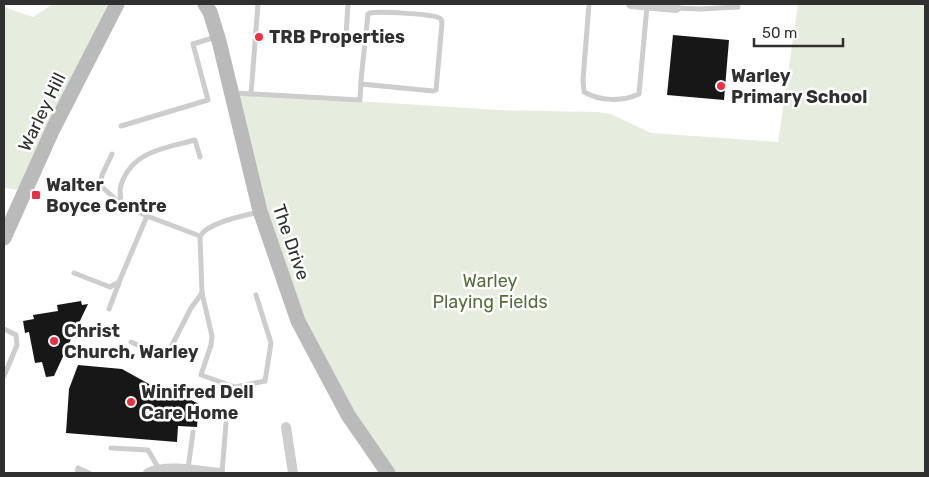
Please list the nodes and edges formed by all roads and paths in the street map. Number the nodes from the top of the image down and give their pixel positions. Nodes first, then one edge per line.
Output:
1 (117, 4) edge
2 (205, 4) edge
3 (258, 4) edge
4 (348, 4) edge
5 (589, 4) edge
6 (631, 4) edge
7 (647, 6) junction
8 (738, 7) dead end
9 (676, 8) joint
10 (346, 36) dead end
11 (217, 37) junction
12 (361, 84) junction
13 (231, 93) junction
14 (251, 94) junction
15 (121, 126) dead end
16 (112, 154) dead end
17 (200, 157) dead end
18 (121, 204) junction
19 (260, 211) junction
20 (147, 216) junction
21 (200, 236) junction
22 (4, 238) edge
23 (74, 272) dead end
24 (119, 282) junction
25 (202, 293) junction
26 (256, 295) dead end
27 (109, 309) dead end
28 (4, 330) edge
29 (131, 342) dead end
30 (4, 376) edge
31 (226, 423) dead end
32 (286, 427) dead end
33 (193, 432) dead end
34 (110, 448) dead end
35 (159, 469) junction
36 (188, 470) junction
37 (384, 472) edge
38 (76, 473) edge
39 (89, 473) edge
40 (148, 473) edge
41 (221, 473) edge
42 (293, 473) edge

1 - 22 street, Warley Hill
2 - 11 street, The Drive
3 - 14 lane
4 - 10 lane
5 - 7 lane
6 - 7 street
7 - 9 street
8 - 9 lane
11 - 13 street, The Drive
11 - 15 lane
12 - 12 lane
12 - 14 lane
13 - 14 lane
13 - 19 street, The Drive
16 - 18 lane
17 - 18 lane
18 - 20 lane
19 - 21 lane
19 - 37 street, The Drive
20 - 21 lane
20 - 24 lane
21 - 25 lane
23 - 24 lane
24 - 27 lane
25 - 26 lane
25 - 29 lane
28 - 30 lane
31 - 41 lane
32 - 42 street
33 - 36 lane
34 - 35 lane
35 - 36 street
35 - 40 street
36 - 41 street
38 - 39 lane

